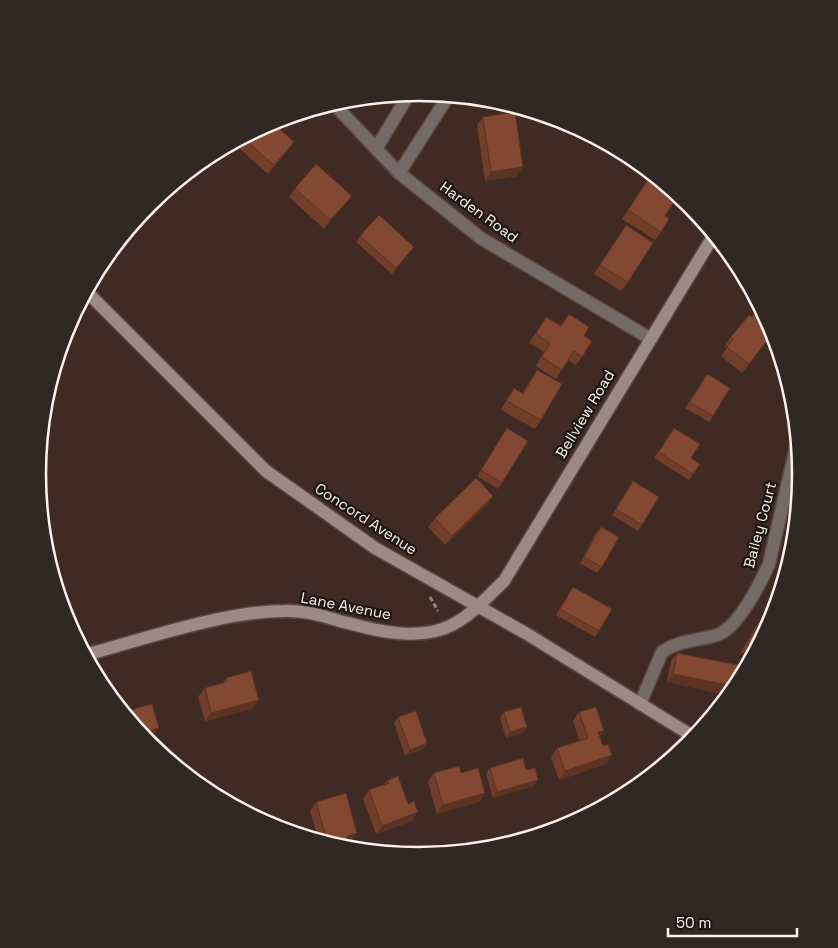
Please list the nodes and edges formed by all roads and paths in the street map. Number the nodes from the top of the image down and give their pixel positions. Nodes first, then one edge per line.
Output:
1 (404, 102) edge
2 (444, 102) edge
3 (339, 110) edge
4 (376, 149) junction
5 (399, 173) junction
6 (710, 241) edge
7 (91, 297) edge
8 (651, 339) junction
9 (792, 466) edge
10 (430, 596) dead end
11 (478, 606) junction
12 (438, 611) dead end
13 (92, 653) edge
14 (640, 704) junction
15 (687, 733) edge

1 - 4 street
2 - 5 street
3 - 4 street, Harden Road
4 - 5 street, Harden Road
5 - 8 street, Harden Road
6 - 8 street, Bellview Road
7 - 11 street, Concord Avenue
8 - 11 street, Bellview Road
9 - 14 street, Bailey Court
10 - 12 path
11 - 13 street, Lane Avenue
11 - 14 street, Concord Avenue
14 - 15 street, Concord Avenue

